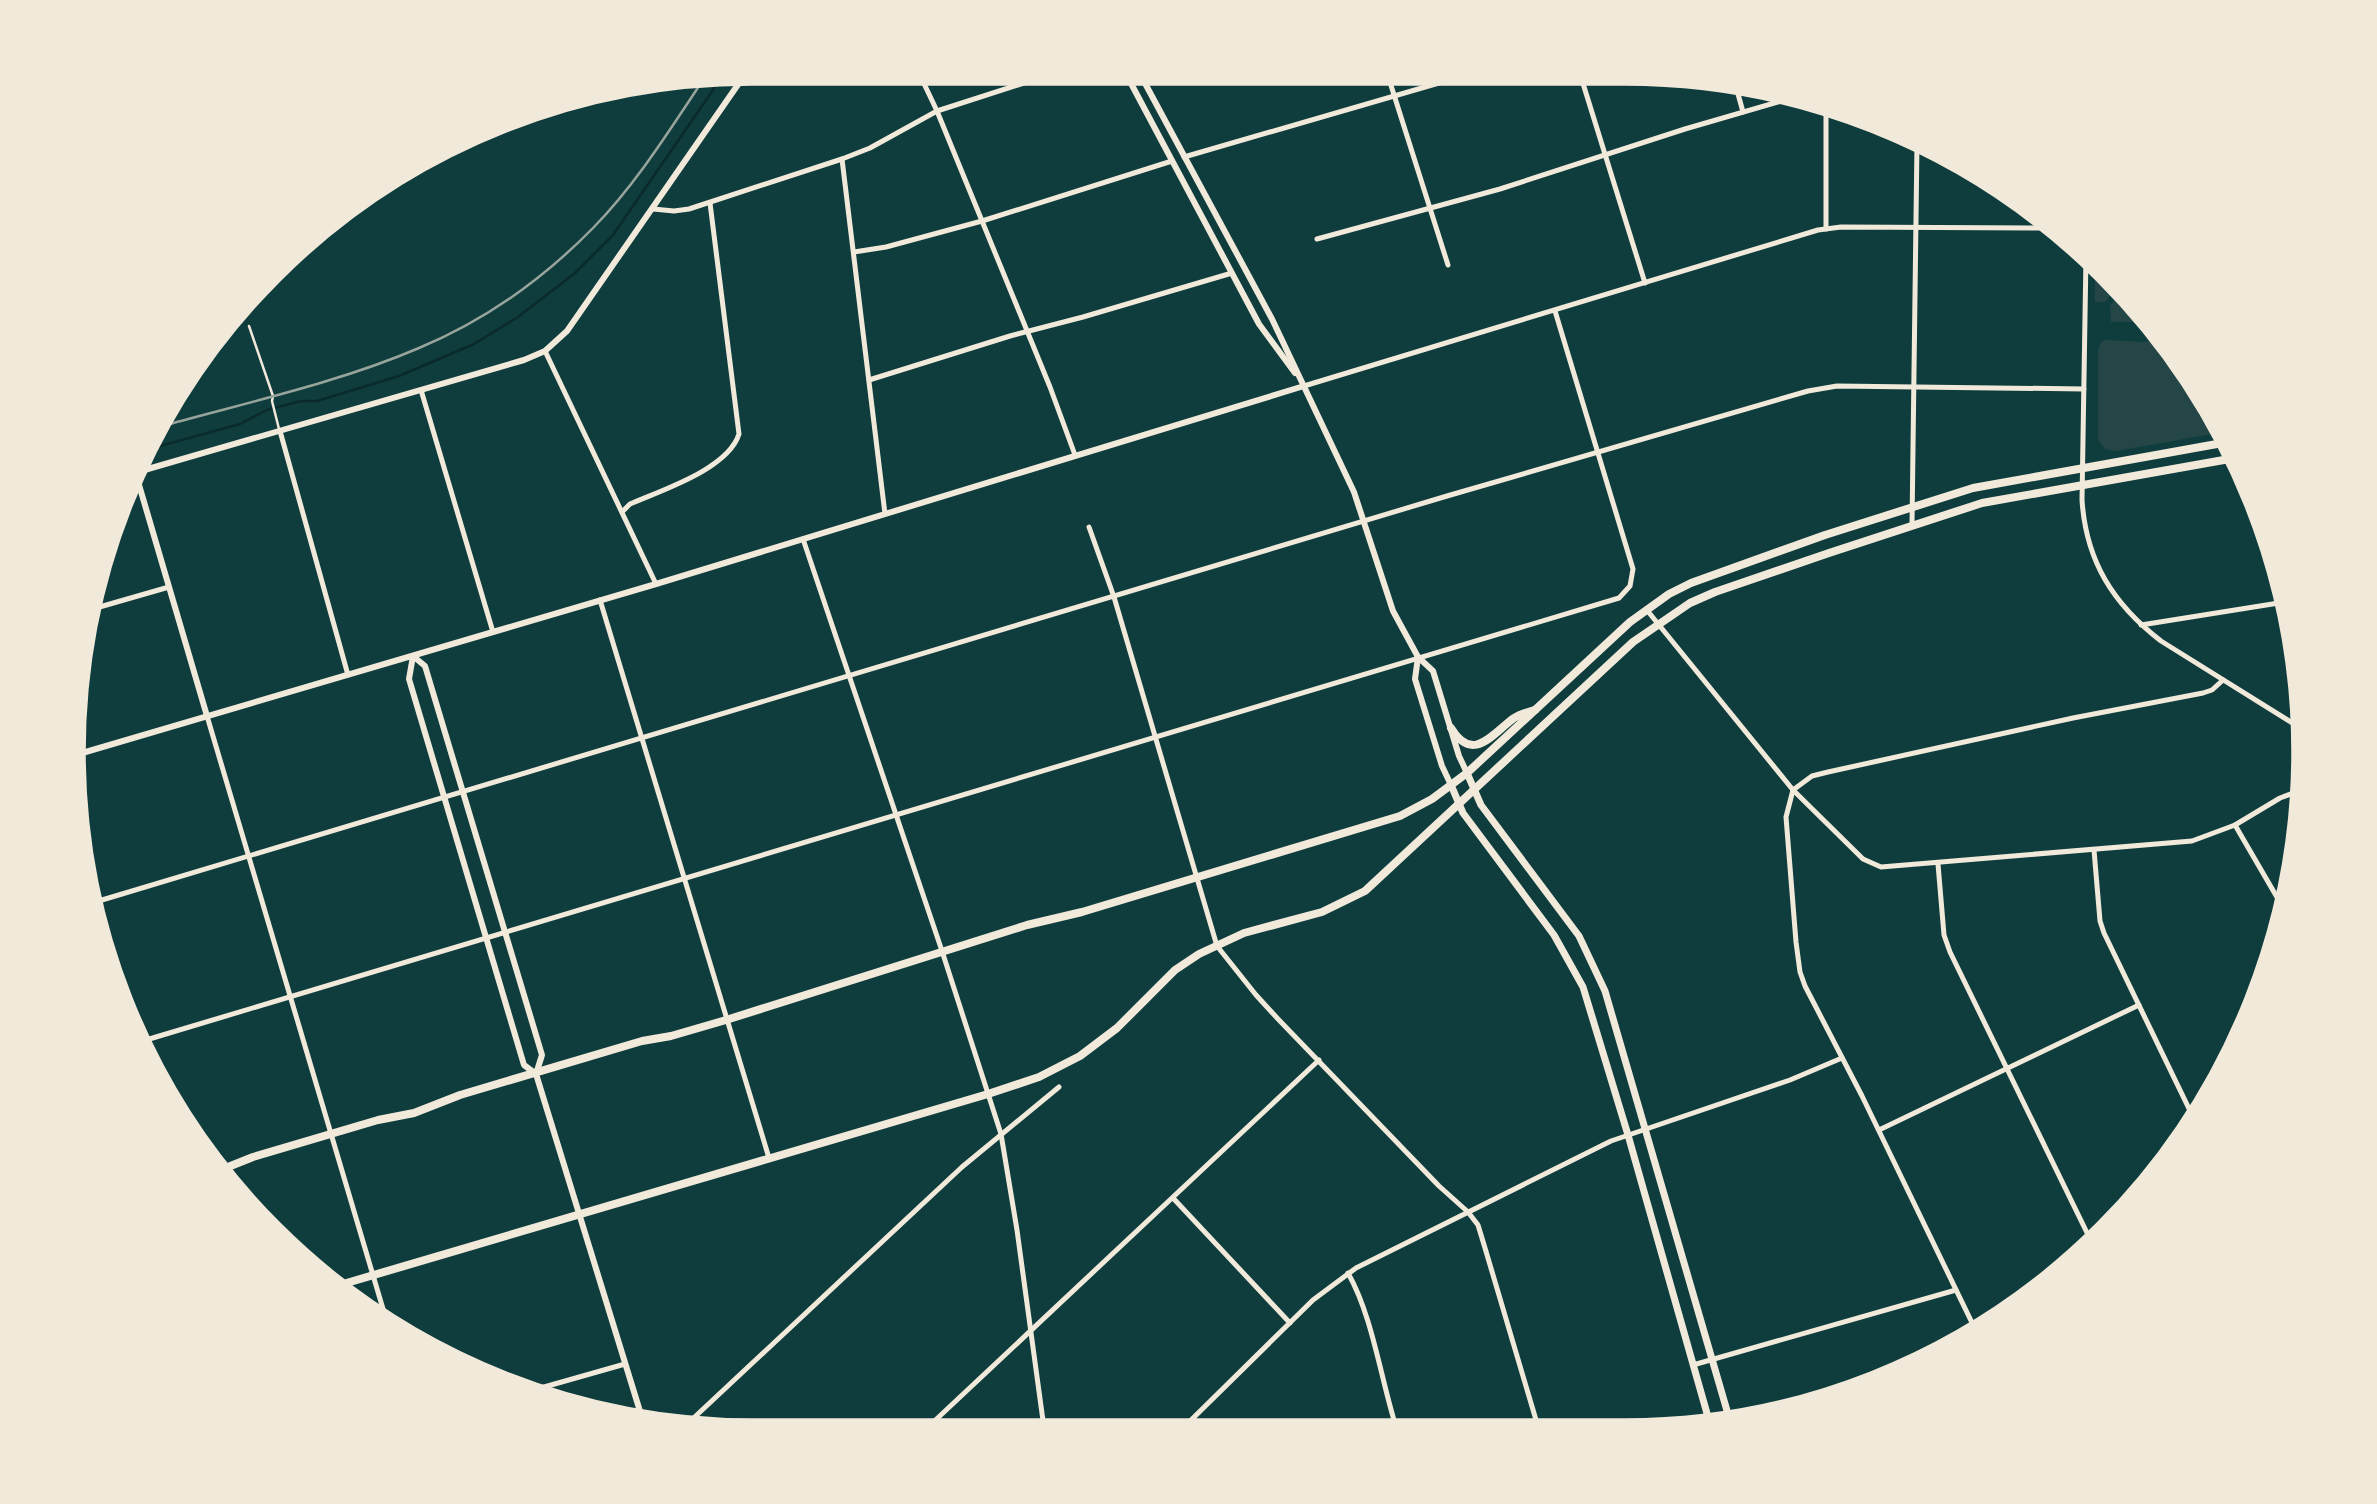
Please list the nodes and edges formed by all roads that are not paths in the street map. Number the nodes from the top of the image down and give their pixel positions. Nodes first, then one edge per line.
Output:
1 (738, 84) edge
2 (924, 84) edge
3 (1021, 84) edge
4 (1131, 84) edge
5 (1145, 84) edge
6 (1391, 84) edge
7 (1434, 84) edge
8 (1583, 84) edge
9 (1738, 94) edge
10 (1395, 95) junction
11 (1779, 103) edge
12 (937, 111) junction
13 (1743, 113) junction
14 (1826, 115) edge
15 (1917, 152) edge
16 (1606, 155) junction
17 (1184, 158) junction
18 (842, 159) junction
19 (1172, 162) junction
20 (710, 203) junction
21 (1429, 208) junction
22 (653, 209) junction
23 (982, 221) junction
24 (1915, 228) junction
25 (2039, 228) edge
26 (1826, 229) junction
27 (1317, 240) dead end
28 (854, 252) junction
29 (1448, 265) dead end
30 (2085, 269) edge
31 (1232, 273) junction
32 (1645, 283) junction
33 (1555, 311) junction
34 (249, 326) dead end
35 (1027, 331) junction
36 (545, 351) junction
37 (869, 380) junction
38 (1304, 386) junction
39 (1913, 387) junction
40 (2084, 389) junction
41 (421, 390) junction
42 (280, 430) junction
43 (2217, 444) edge
44 (1597, 452) junction
45 (1075, 455) junction
46 (2225, 460) edge
47 (2083, 468) junction
48 (147, 469) edge
49 (2082, 484) junction
50 (139, 486) edge
51 (1912, 506) junction
52 (623, 512) junction
53 (885, 514) junction
54 (1366, 521) junction
55 (1912, 525) junction
56 (1089, 527) dead end
57 (803, 539) junction
58 (656, 584) junction
59 (169, 587) junction
60 (1114, 597) junction
61 (600, 600) junction
62 (2276, 603) edge
63 (101, 607) edge
64 (1646, 609) junction
65 (1657, 624) junction
66 (2141, 625) junction
67 (493, 632) junction
68 (413, 656) junction
69 (1418, 657) junction
70 (348, 675) junction
71 (849, 676) junction
72 (2223, 680) junction
73 (1538, 709) junction
74 (207, 716) junction
75 (2292, 723) edge
76 (1451, 728) junction
77 (1155, 737) junction
78 (642, 738) junction
79 (84, 752) edge
80 (1467, 773) junction
81 (1451, 785) junction
82 (1793, 790) junction
83 (1475, 791) junction
84 (462, 792) junction
85 (2292, 793) edge
86 (445, 797) junction
87 (1460, 805) junction
88 (896, 815) junction
89 (2235, 825) junction
90 (2094, 850) junction
91 (248, 856) junction
92 (1938, 864) junction
93 (1197, 877) junction
94 (685, 878) junction
95 (2277, 897) edge
96 (101, 900) edge
97 (505, 932) junction
98 (486, 937) junction
99 (1217, 946) junction
100 (942, 951) junction
101 (289, 997) junction
102 (2139, 1005) junction
103 (726, 1020) junction
104 (149, 1039) edge
105 (1842, 1058) junction
106 (1319, 1060) junction
107 (2007, 1069) junction
108 (536, 1074) junction
109 (1059, 1087) dead end
110 (988, 1094) junction
111 (2189, 1109) edge
112 (1646, 1129) junction
113 (1879, 1130) junction
114 (330, 1134) junction
115 (1000, 1134) junction
116 (1628, 1135) junction
117 (769, 1158) junction
118 (229, 1167) edge
119 (1173, 1198) junction
120 (1468, 1212) junction
121 (579, 1215) junction
122 (2087, 1233) edge
123 (1348, 1273) junction
124 (372, 1275) junction
125 (346, 1283) edge
126 (1956, 1290) junction
127 (382, 1308) edge
128 (1972, 1322) edge
129 (1290, 1323) junction
130 (1031, 1330) junction
131 (1712, 1360) junction
132 (625, 1364) junction
133 (1693, 1365) junction
134 (544, 1387) edge
135 (639, 1410) edge
136 (1727, 1412) edge
137 (1707, 1415) edge
138 (694, 1417) edge
139 (935, 1420) edge
140 (1043, 1420) edge
141 (1191, 1420) edge
142 (1394, 1420) edge
143 (1536, 1420) edge

1 - 22 street
2 - 12 street
3 - 12 street
4 - 19 street
5 - 17 street
6 - 10 street
7 - 10 street
8 - 16 street
9 - 13 street
10 - 17 street
10 - 21 street
11 - 13 street
12 - 18 street
12 - 23 street
13 - 16 street
14 - 26 street
15 - 24 street
16 - 21 street
16 - 32 street
17 - 38 street
18 - 20 street
18 - 28 street
19 - 23 street
19 - 31 street
20 - 22 street
20 - 52 street
21 - 27 street
21 - 29 street
22 - 36 street
23 - 28 street
23 - 35 street
24 - 25 street
24 - 26 street
24 - 39 street
26 - 32 street
28 - 37 street
30 - 40 street
31 - 35 street
31 - 38 street
32 - 33 street
33 - 38 street
33 - 44 street
34 - 42 lane
35 - 37 street
35 - 45 street
36 - 41 street
36 - 52 street
37 - 53 street
38 - 45 street
38 - 54 street
39 - 40 street
39 - 44 street
39 - 51 street
40 - 47 street
41 - 42 street
41 - 67 street
42 - 48 street
42 - 70 street
43 - 47 main road
44 - 54 street
44 - 69 street
45 - 53 street
46 - 49 main road
47 - 49 street
47 - 51 main road
49 - 55 main road
49 - 66 street
50 - 59 street
51 - 55 street
51 - 64 main road
52 - 58 street
53 - 57 street
54 - 60 street
54 - 69 street
55 - 65 main road
56 - 60 street
57 - 58 street
57 - 71 street
58 - 61 street
59 - 63 street
59 - 74 street
60 - 71 street
60 - 77 street
61 - 67 street
61 - 78 street
62 - 66 street
64 - 65 street
64 - 73 main road
65 - 82 street
65 - 83 main road
66 - 72 street
67 - 68 street
68 - 70 street
68 - 84 street
68 - 86 street
69 - 76 street
69 - 77 street
69 - 81 street
70 - 74 street
71 - 78 street
71 - 88 street
72 - 75 street
72 - 82 street
73 - 76 main road
73 - 80 main road
74 - 79 street
74 - 91 street
76 - 80 street
77 - 88 street
77 - 93 street
78 - 84 street
78 - 94 street
80 - 81 main road
80 - 83 main road
81 - 87 main road
81 - 93 main road
82 - 92 street
82 - 105 street
83 - 87 main road
83 - 112 main road
84 - 86 street
84 - 97 street
85 - 89 street
86 - 91 street
86 - 98 street
87 - 99 main road
87 - 116 main road
88 - 94 street
88 - 100 street
89 - 90 street
89 - 95 street
90 - 92 street
90 - 102 street
91 - 96 street
91 - 101 street
92 - 107 street
93 - 99 street
93 - 100 main road
94 - 97 street
94 - 103 street
97 - 98 street
97 - 108 street
98 - 101 street
98 - 108 street
99 - 106 street
99 - 110 main road
100 - 103 main road
100 - 110 street
101 - 104 street
101 - 114 street
102 - 107 street
102 - 111 street
103 - 108 main road
103 - 117 street
105 - 112 street
105 - 113 street
106 - 119 street
106 - 120 street
107 - 113 street
107 - 122 street
108 - 114 main road
108 - 121 street
109 - 115 street
110 - 115 street
110 - 117 main road
112 - 116 street
112 - 131 main road
113 - 126 street
114 - 118 main road
114 - 124 street
115 - 130 street
115 - 138 street
116 - 120 street
116 - 133 main road
117 - 121 main road
119 - 129 street
119 - 130 street
120 - 123 street
120 - 143 street
121 - 124 main road
121 - 132 street
123 - 129 street
123 - 142 street
124 - 125 main road
124 - 127 street
126 - 128 street
126 - 131 street
129 - 141 street
130 - 139 street
130 - 140 street
131 - 133 street
131 - 136 main road
132 - 134 street
132 - 135 street
133 - 137 main road

